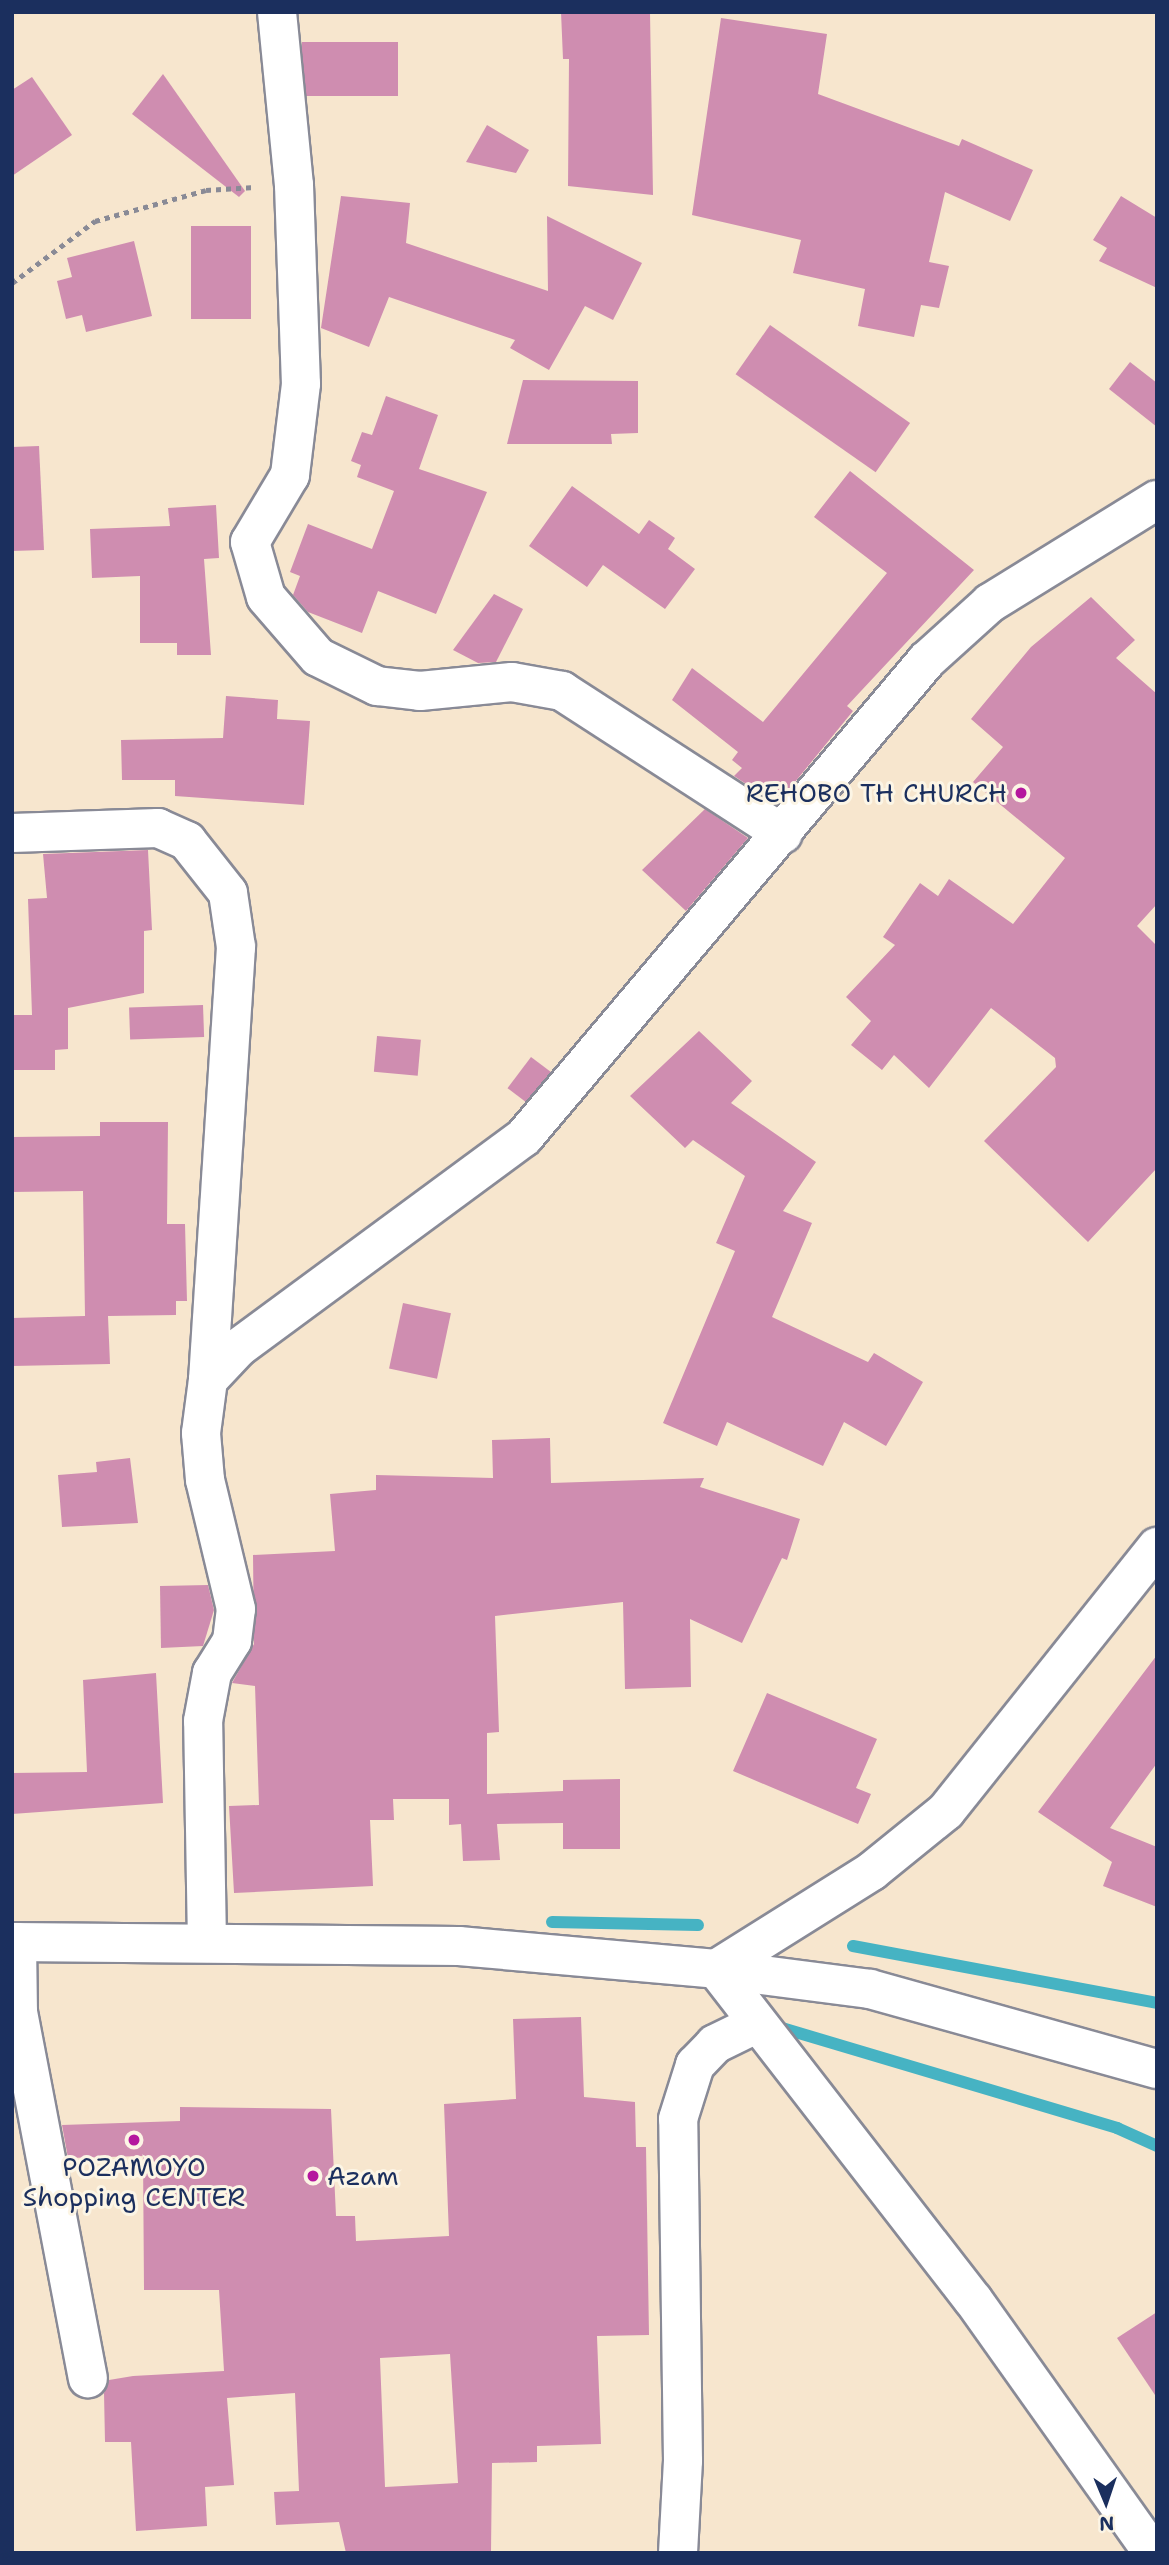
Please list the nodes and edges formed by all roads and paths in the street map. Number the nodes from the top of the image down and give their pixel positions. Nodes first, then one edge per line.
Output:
1 (277, 12) edge
2 (294, 185) junction
3 (12, 283) edge
4 (1157, 500) edge
5 (12, 833) edge
6 (783, 834) junction
7 (208, 1380) junction
8 (1157, 1547) edge
9 (15, 1942) edge
10 (207, 1943) junction
11 (716, 1969) junction
12 (756, 2024) junction
13 (1157, 2069) edge
14 (31, 2090) junction
15 (12, 2136) edge
16 (88, 2378) dead end
17 (678, 2553) edge
18 (1153, 2553) edge

1 - 2 street
2 - 3 path
2 - 6 street
4 - 6 street
5 - 7 street
6 - 7 street
7 - 10 street
8 - 11 street
9 - 10 street
9 - 14 street
10 - 11 street
11 - 12 street
11 - 13 street
12 - 17 street
12 - 18 street
14 - 15 street
14 - 16 street

